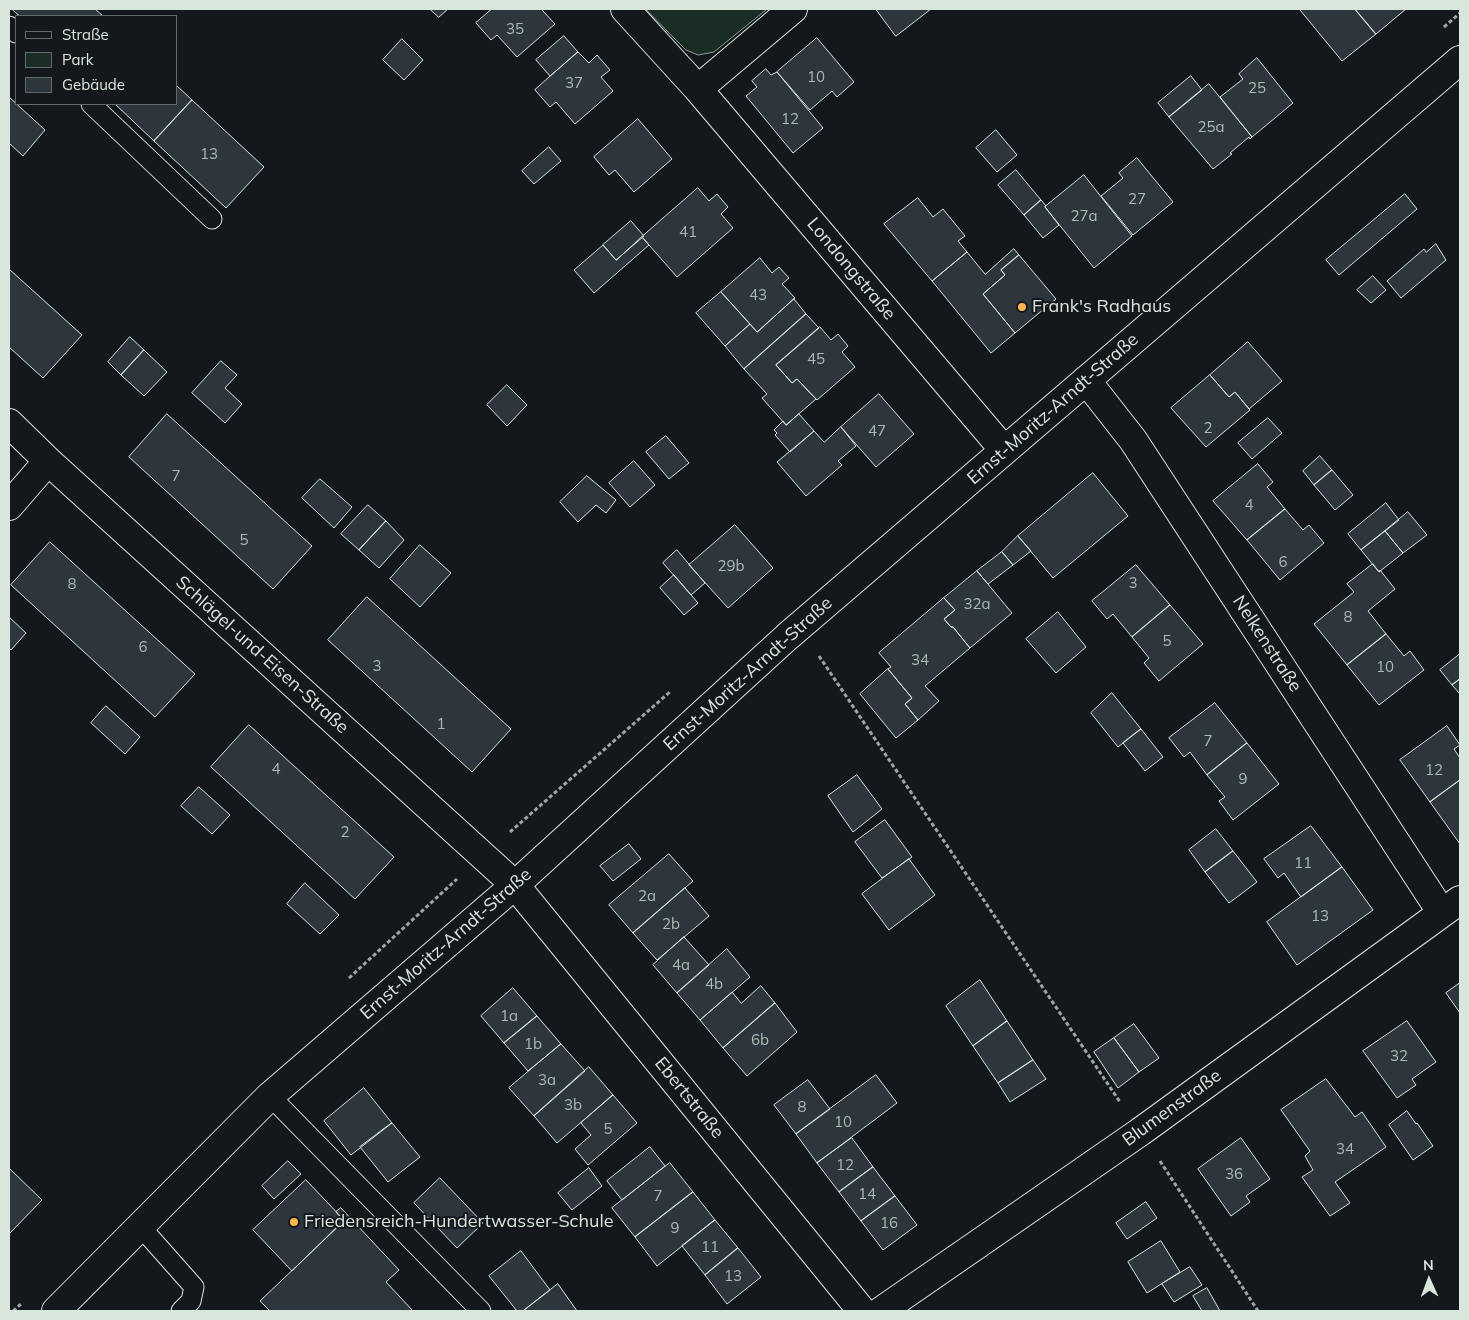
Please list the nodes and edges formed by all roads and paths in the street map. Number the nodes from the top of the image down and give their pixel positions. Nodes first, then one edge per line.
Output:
1 (625, 9) edge
2 (793, 9) edge
3 (1460, 60) edge
4 (698, 89) junction
5 (92, 105) edge
6 (212, 219) dead end
7 (1086, 380) junction
8 (9, 423) edge
9 (1004, 450) junction
10 (48, 460) junction
11 (9, 506) edge
12 (819, 656) dead end
13 (516, 885) junction
14 (1451, 906) edge
15 (270, 1096) junction
16 (1140, 1132) junction
17 (140, 1226) junction
18 (56, 1311) edge
19 (181, 1311) edge
20 (481, 1311) edge
21 (862, 1311) edge
22 (881, 1311) edge
23 (1258, 1311) edge

1 - 4 street, Londongstraße
2 - 4 street
3 - 7 street, Ernst-Moritz-Arndt-Straße
4 - 9 street, Londongstraße
5 - 6 lane
7 - 9 street, Ernst-Moritz-Arndt-Straße
7 - 14 street, Nelkenstraße
8 - 10 street, Schlägel-und-Eisen-Straße
9 - 13 street, Ernst-Moritz-Arndt-Straße
10 - 11 street
10 - 13 street, Schlägel-und-Eisen-Straße
12 - 16 path
13 - 15 street, Ernst-Moritz-Arndt-Straße
13 - 21 street, Ebertstraße
14 - 16 street, Blumenstraße
15 - 17 street, Ernst-Moritz-Arndt-Straße
15 - 20 lane
16 - 22 street, Blumenstraße
16 - 23 path
17 - 18 street, Ernst-Moritz-Arndt-Straße
17 - 19 lane

